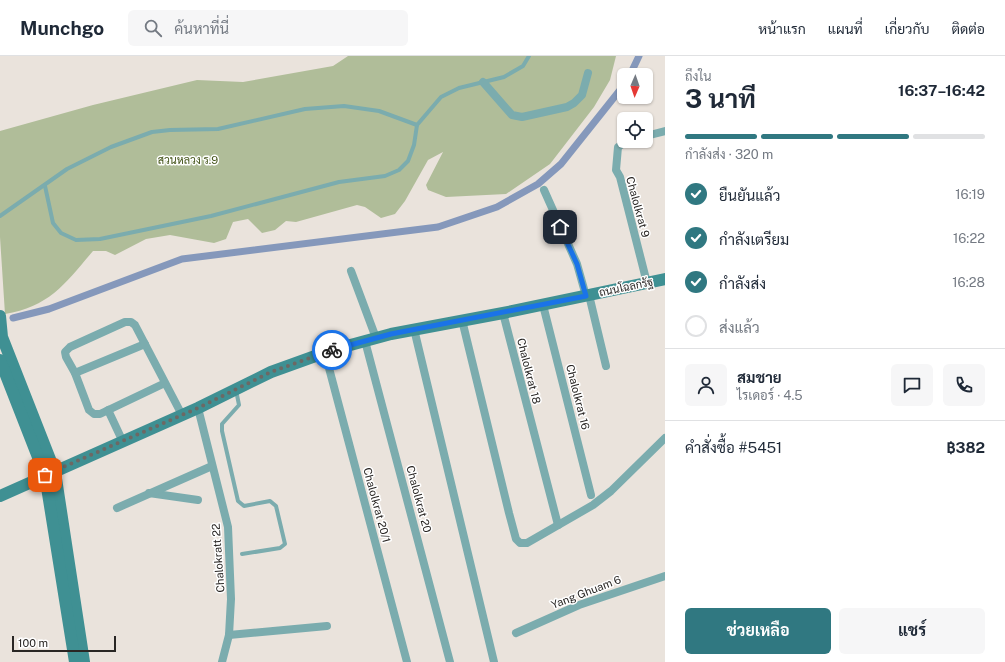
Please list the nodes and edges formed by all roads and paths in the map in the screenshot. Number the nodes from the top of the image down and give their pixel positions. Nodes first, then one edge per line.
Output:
1 (528, 56) edge
2 (588, 73) dead end
3 (483, 82) junction
4 (417, 124) junction
5 (665, 131) edge
6 (653, 134) edge
7 (618, 148) edge
8 (45, 186) junction
9 (544, 190) dead end
10 (0, 216) edge
11 (351, 271) dead end
12 (665, 279) edge
13 (647, 283) junction
14 (587, 296) junction
15 (543, 305) junction
16 (503, 313) junction
17 (0, 316) edge
18 (462, 320) junction
19 (414, 330) junction
20 (371, 340) junction
21 (145, 344) junction
22 (325, 353) junction
23 (1, 363) edge
24 (606, 366) dead end
25 (75, 373) junction
26 (165, 383) junction
27 (236, 389) junction
28 (198, 408) junction
29 (108, 410) junction
30 (182, 415) junction
31 (665, 438) edge
32 (123, 442) junction
33 (212, 466) junction
34 (50, 474) junction
35 (149, 493) junction
36 (591, 495) dead end
37 (0, 496) edge
38 (198, 500) dead end
39 (117, 508) dead end
40 (558, 525) junction
41 (242, 554) dead end
42 (665, 576) edge
43 (327, 626) dead end
44 (516, 633) dead end
45 (229, 635) junction
46 (75, 662) edge
47 (84, 662) edge
48 (222, 662) edge
49 (407, 662) edge
50 (450, 662) edge
51 (494, 662) edge

1 - 3 lane
2 - 3 street
3 - 4 lane
4 - 8 lane
4 - 8 lane
5 - 6 street
7 - 13 street, Chalolkrat 9
8 - 10 lane
9 - 14 street
11 - 20 street, Chalolkrat 20
12 - 13 street, ถนนโฉลกรัฐ
13 - 14 street, ถนนโฉลกรัฐ
14 - 15 street, ถนนโฉลกรัฐ
14 - 24 street
15 - 16 street, ถนนโฉลกรัฐ
15 - 36 street, Chalolkrat 16
16 - 18 street, ถนนโฉลกรัฐ
16 - 40 street, Chalolkrat 18
17 - 34 street
18 - 19 street, ถนนโฉลกรัฐ
18 - 40 street
19 - 20 street, ถนนโฉลกรัฐ
19 - 51 street
20 - 22 street, ถนนโฉลกรัฐ
20 - 50 street, Chalolkrat 20
21 - 25 street
21 - 25 street
21 - 26 street
22 - 27 street, ถนนโฉลกรัฐ
22 - 49 street, Chalolkrat 20/1
23 - 34 street
25 - 29 street
26 - 29 street
26 - 30 street
27 - 28 street, ถนนโฉลกรัฐ
27 - 41 lane
28 - 30 street, ถนนโฉลกรัฐ
28 - 33 street, Chalokratt 22
29 - 32 street
30 - 32 street, ถนนโฉลกรัฐ
31 - 40 street
32 - 34 street, ถนนโฉลกรัฐ
33 - 35 street
33 - 45 street, Chalokratt 22
34 - 37 street, ถนนโฉลกรัฐ
34 - 46 street
34 - 47 street
35 - 38 street
35 - 39 street
42 - 44 street, Yang Ghuam 6
43 - 45 street
45 - 48 street, Chalokratt 22

